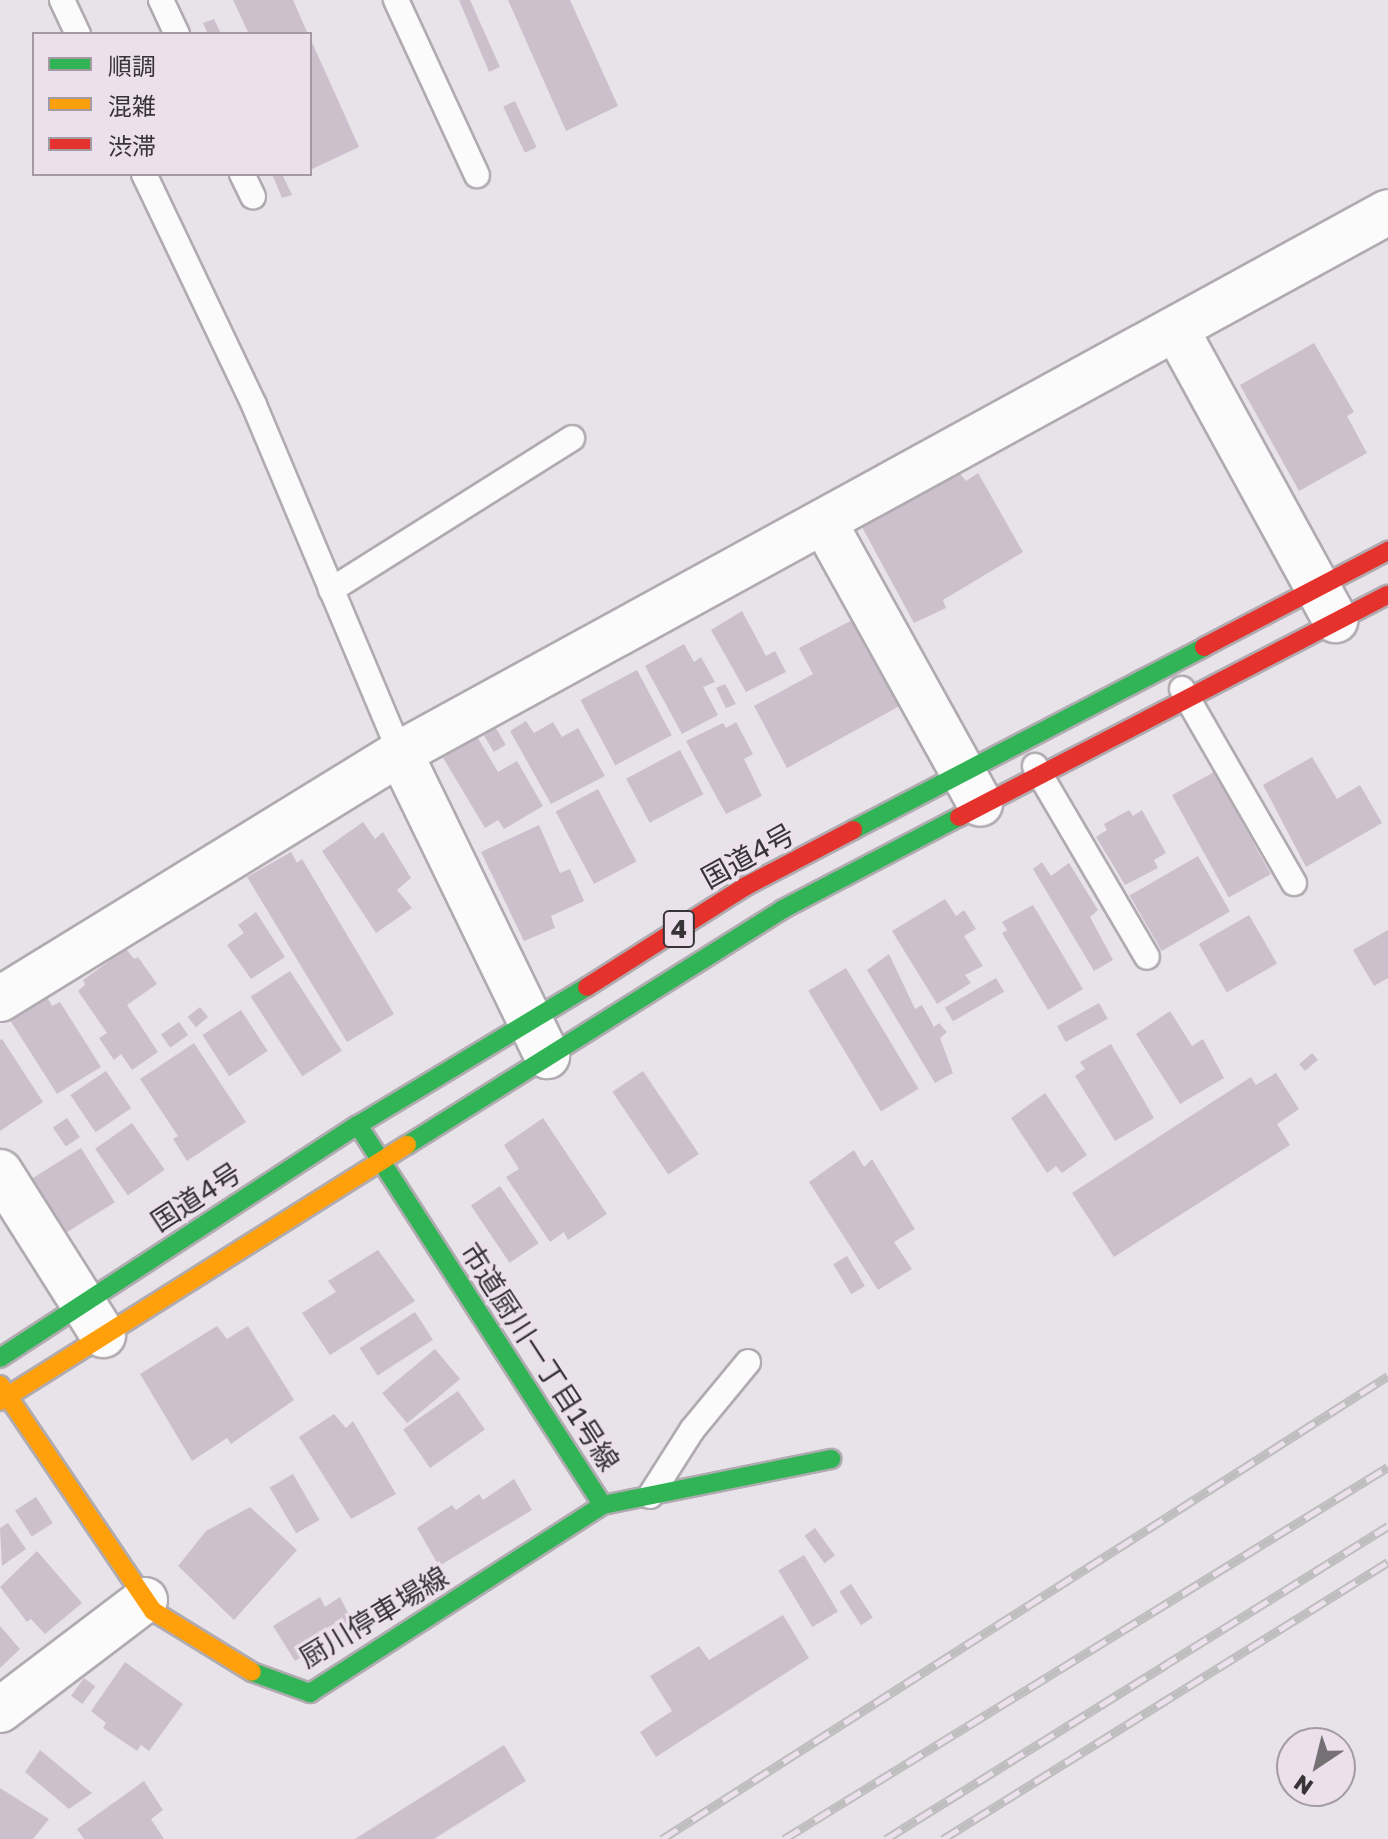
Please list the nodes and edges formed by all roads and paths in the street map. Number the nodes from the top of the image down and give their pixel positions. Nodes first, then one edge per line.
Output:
1 (62, 0) edge
2 (161, 0) edge
3 (396, 0) edge
4 (77, 32) edge
5 (176, 32) edge
6 (477, 175) dead end
7 (145, 176) edge
8 (243, 176) edge
9 (253, 197) dead end
10 (1388, 212) edge
11 (1176, 329) junction
12 (572, 438) dead end
13 (824, 522) junction
14 (1388, 551) edge
15 (331, 590) junction
16 (1388, 595) edge
17 (1327, 606) junction
18 (1169, 666) junction
19 (1188, 698) junction
20 (1021, 743) junction
21 (400, 753) junction
22 (1040, 775) junction
23 (972, 789) junction
24 (1294, 883) dead end
25 (1147, 957) dead end
26 (0, 999) edge
27 (538, 1042) junction
28 (358, 1125) junction
29 (380, 1160) junction
30 (0, 1172) edge
31 (93, 1320) junction
32 (0, 1358) edge
33 (748, 1362) dead end
34 (3, 1394) edge
35 (831, 1459) dead end
36 (650, 1496) junction
37 (603, 1505) junction
38 (145, 1600) junction
39 (0, 1710) edge

1 - 4 lane
2 - 5 lane
3 - 6 lane
7 - 15 lane
8 - 9 lane
10 - 11 street
11 - 13 street
11 - 17 street
12 - 15 lane
13 - 21 street
13 - 23 street
14 - 17 main road, 国道4号 / 4
15 - 21 lane
16 - 17 main road, 国道4号 / 4
17 - 18 main road, 国道4号 / 4
17 - 19 main road, 国道4号 / 4
18 - 19 lane
18 - 20 main road, 国道4号 / 4
19 - 22 main road, 国道4号 / 4
19 - 24 lane
20 - 22 lane
20 - 23 main road, 国道4号 / 4
21 - 26 street
21 - 27 street
22 - 23 main road, 国道4号 / 4
22 - 25 lane
23 - 27 main road, 国道4号 / 4
23 - 27 main road, 国道4号 / 4
27 - 28 main road, 国道4号 / 4
27 - 29 main road, 国道4号 / 4
28 - 29 main road, 市道厨川一丁目1号線
28 - 31 main road, 国道4号 / 4
29 - 31 main road, 国道4号 / 4
29 - 37 main road, 市道厨川一丁目1号線
30 - 31 street
31 - 32 main road, 国道4号 / 4
31 - 34 main road, 国道4号 / 4
33 - 36 lane
34 - 38 main road, 厨川停車場線
35 - 36 main road, 市道厨川一丁目1号線
36 - 37 main road, 市道厨川一丁目1号線
37 - 38 main road, 厨川停車場線
38 - 39 street

